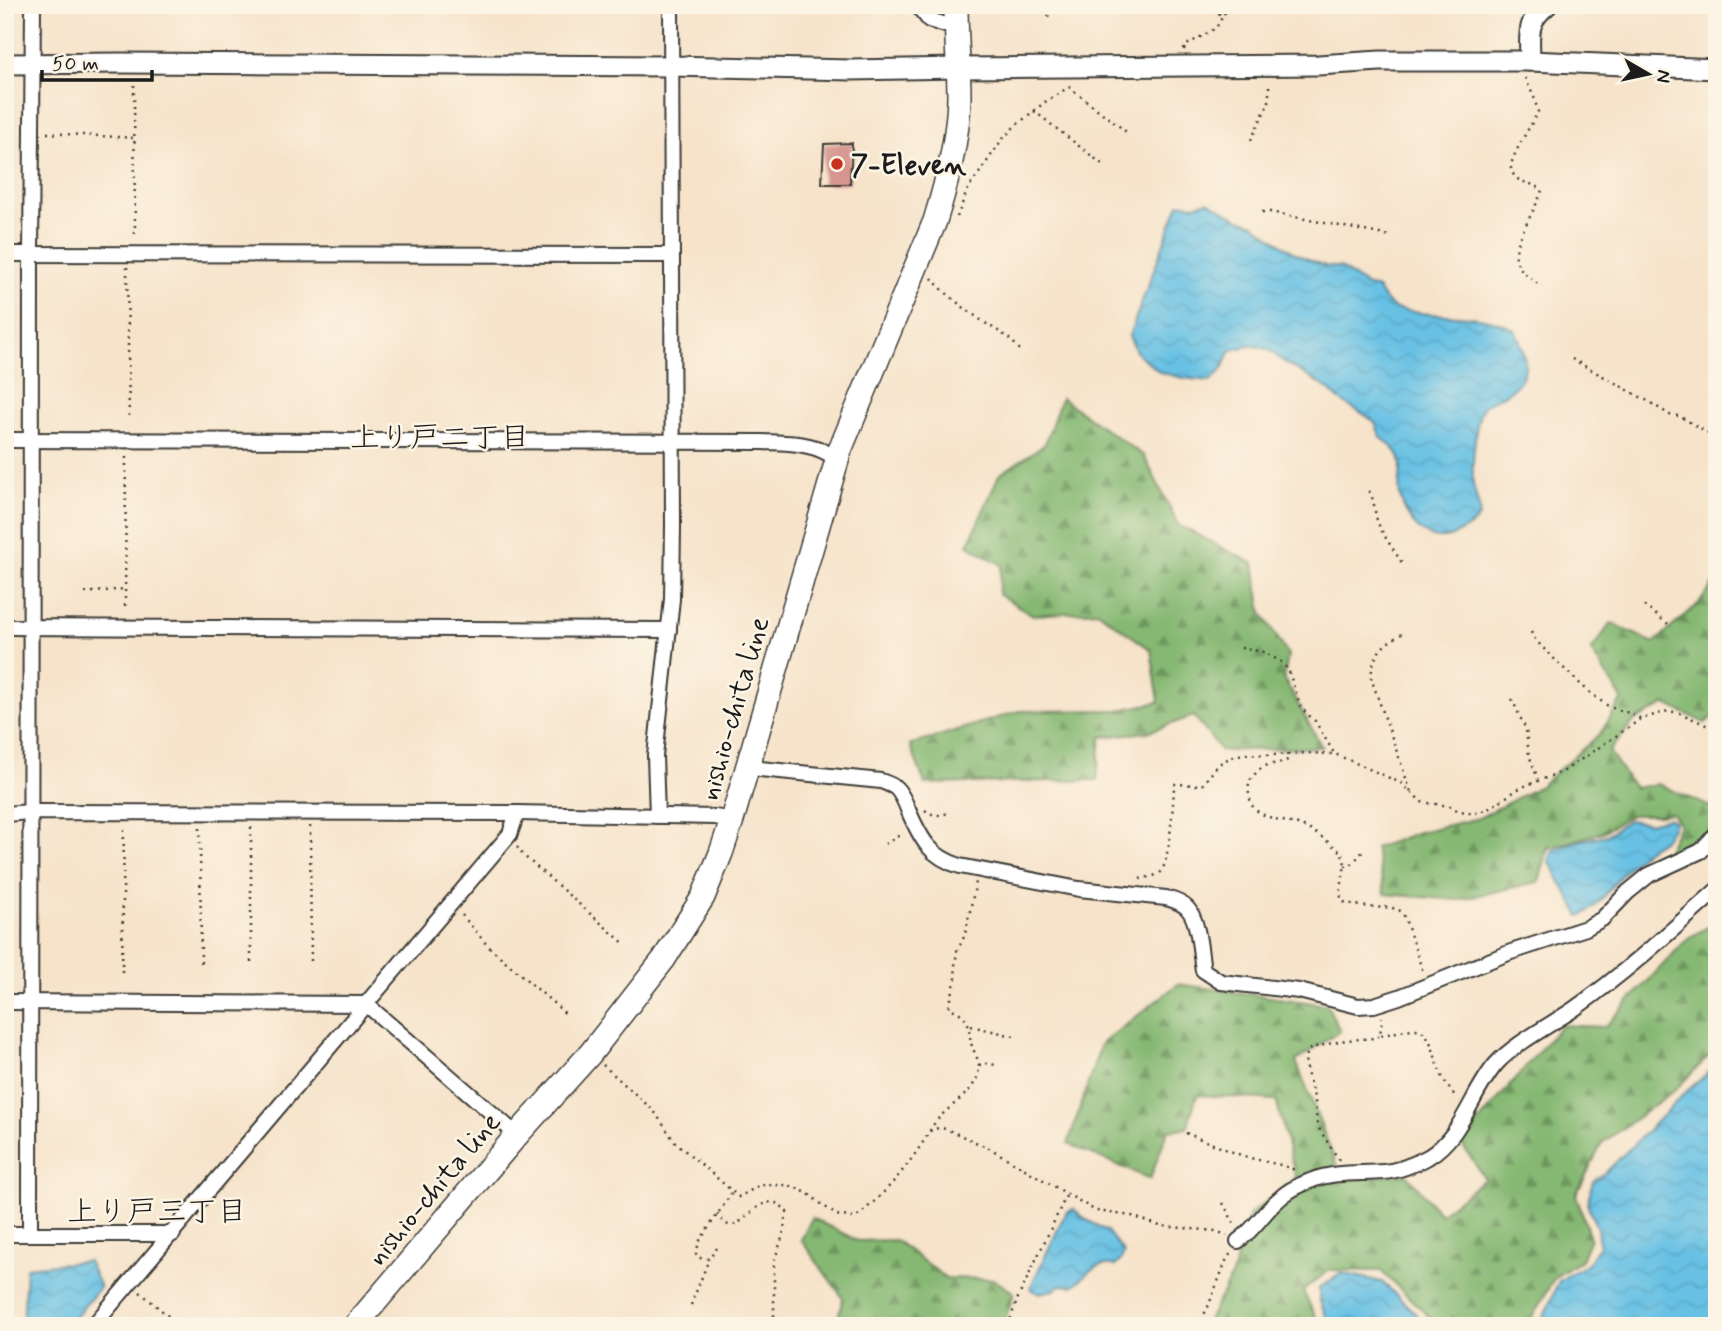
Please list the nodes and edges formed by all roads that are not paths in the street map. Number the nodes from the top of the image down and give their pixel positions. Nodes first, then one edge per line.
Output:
1 (33, 5) edge
2 (671, 5) edge
3 (917, 5) edge
4 (1547, 5) edge
5 (956, 17) edge
6 (1527, 61) junction
7 (5, 64) edge
8 (34, 65) junction
9 (670, 66) junction
10 (958, 68) junction
11 (1717, 69) edge
12 (5, 254) edge
13 (31, 254) junction
14 (671, 256) junction
15 (5, 440) edge
16 (30, 440) junction
17 (672, 442) junction
18 (840, 450) junction
19 (5, 627) edge
20 (30, 628) junction
21 (669, 630) junction
22 (747, 766) junction
23 (30, 813) junction
24 (517, 813) junction
25 (5, 814) edge
26 (657, 816) junction
27 (732, 820) junction
28 (1717, 833) edge
29 (1717, 890) edge
30 (31, 1001) junction
31 (5, 1002) edge
32 (366, 1004) junction
33 (517, 1135) junction
34 (30, 1233) junction
35 (5, 1234) edge
36 (173, 1234) junction
37 (1239, 1240) road end
38 (93, 1326) edge
39 (355, 1326) edge

1 - 8 street
2 - 9 street
3 - 5 street
4 - 6 street
5 - 10 main road, nishio-chita line
6 - 10 street
6 - 11 street
7 - 8 street
8 - 9 street
8 - 13 street
9 - 10 street
9 - 14 street
10 - 18 main road, nishio-chita line
12 - 13 street
13 - 14 street
13 - 16 street
14 - 17 street
15 - 16 street
16 - 17 street
16 - 20 street
17 - 18 street
17 - 21 street
18 - 22 main road, nishio-chita line
19 - 20 street
20 - 21 street
20 - 23 street
21 - 26 street
22 - 27 main road, nishio-chita line
22 - 28 street
23 - 24 street
23 - 25 street
23 - 30 street
24 - 26 street
24 - 32 street
26 - 27 street
27 - 33 main road, nishio-chita line
29 - 37 street
30 - 31 street
30 - 32 street
30 - 34 street
32 - 33 street
32 - 36 street
33 - 39 main road, nishio-chita line
34 - 35 street
34 - 36 street
36 - 38 street

